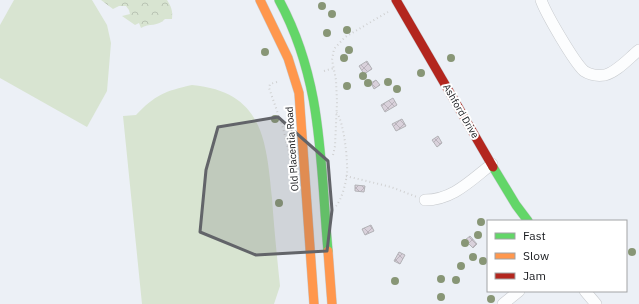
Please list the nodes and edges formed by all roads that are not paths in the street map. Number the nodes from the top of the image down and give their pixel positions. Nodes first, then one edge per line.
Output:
1 (260, 0) edge
2 (279, 0) edge
3 (396, 0) edge
4 (541, 0) edge
5 (639, 50) edge
6 (492, 164) junction
7 (425, 200) road end
8 (527, 220) edge
9 (518, 292) edge
10 (586, 292) edge
11 (314, 304) edge
12 (332, 304) edge
13 (503, 304) edge
14 (596, 304) edge

1 - 11 main road, Old Placentia Road
2 - 12 main road
3 - 6 main road, Ashford Drive
4 - 5 street
6 - 7 street
6 - 8 main road, Ashford Drive
9 - 13 street
10 - 14 street

